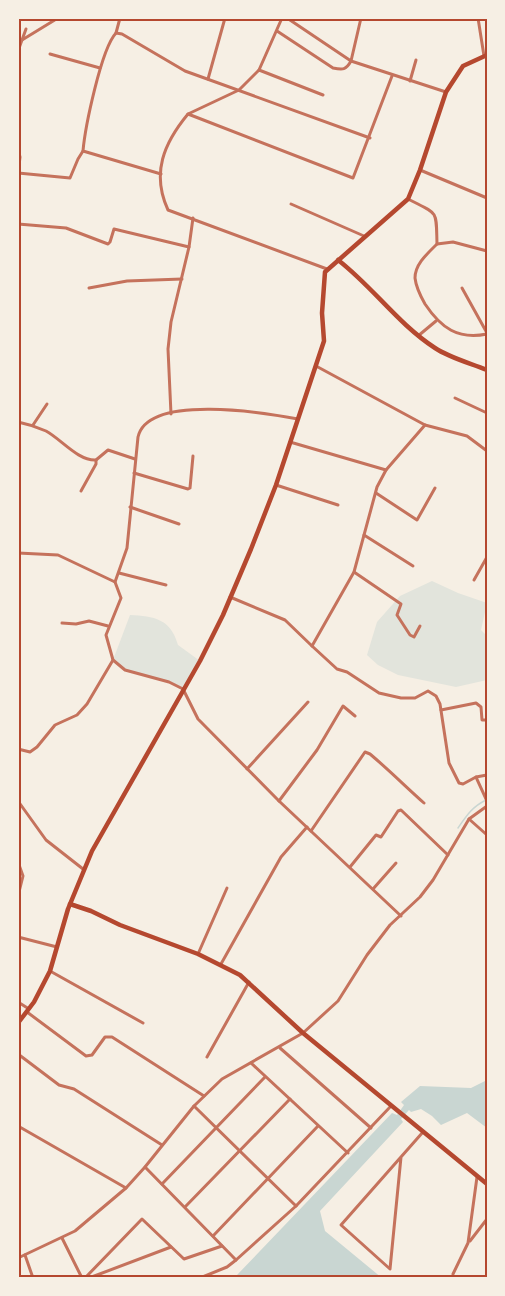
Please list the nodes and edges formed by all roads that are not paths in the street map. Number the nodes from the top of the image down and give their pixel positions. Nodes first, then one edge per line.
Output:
1 (58, 18) edge
2 (120, 18) edge
3 (225, 18) edge
4 (282, 18) edge
5 (287, 18) edge
6 (362, 18) edge
7 (478, 18) edge
8 (26, 29) dead end
9 (277, 31) junction
10 (116, 33) junction
11 (22, 40) junction
12 (18, 51) edge
13 (50, 54) dead end
14 (486, 56) edge
15 (416, 60) dead end
16 (351, 61) junction
17 (100, 68) junction
18 (259, 70) junction
19 (392, 76) junction
20 (208, 79) junction
21 (410, 81) junction
22 (239, 90) junction
23 (446, 92) junction
24 (322, 95) dead end
25 (188, 114) junction
26 (370, 138) junction
27 (18, 149) edge
28 (83, 152) junction
29 (420, 170) junction
30 (18, 173) edge
31 (161, 174) junction
32 (487, 198) edge
33 (408, 199) junction
34 (291, 204) dead end
35 (194, 218) junction
36 (18, 224) edge
37 (366, 237) junction
38 (437, 244) junction
39 (189, 247) junction
40 (487, 251) edge
41 (338, 261) junction
42 (327, 268) junction
43 (182, 279) junction
44 (89, 288) dead end
45 (462, 288) dead end
46 (436, 321) junction
47 (487, 333) edge
48 (418, 336) junction
49 (316, 366) junction
50 (487, 370) edge
51 (455, 398) dead end
52 (47, 404) dead end
53 (487, 413) edge
54 (171, 414) junction
55 (298, 419) junction
56 (18, 422) edge
57 (424, 425) junction
58 (33, 426) junction
59 (290, 442) junction
60 (487, 451) edge
61 (193, 456) dead end
62 (135, 459) junction
63 (96, 460) junction
64 (386, 470) junction
65 (133, 473) junction
66 (276, 485) junction
67 (435, 488) dead end
68 (81, 491) dead end
69 (376, 493) junction
70 (338, 505) dead end
71 (130, 507) junction
72 (178, 524) dead end
73 (363, 535) junction
74 (18, 553) edge
75 (487, 557) edge
76 (413, 566) dead end
77 (354, 572) junction
78 (119, 573) junction
79 (474, 580) dead end
80 (115, 582) junction
81 (166, 585) dead end
82 (230, 597) junction
83 (62, 623) dead end
84 (108, 626) junction
85 (420, 626) dead end
86 (312, 646) junction
87 (113, 660) junction
88 (183, 689) junction
89 (308, 702) dead end
90 (441, 710) junction
91 (355, 716) dead end
92 (487, 720) edge
93 (18, 749) edge
94 (246, 769) junction
95 (487, 775) edge
96 (476, 777) junction
97 (486, 800) edge
98 (18, 801) edge
99 (279, 801) junction
100 (424, 803) dead end
101 (487, 807) edge
102 (469, 819) junction
103 (307, 827) junction
104 (311, 831) junction
105 (487, 835) edge
106 (448, 855) junction
107 (18, 862) edge
108 (396, 863) dead end
109 (350, 867) junction
110 (83, 869) junction
111 (227, 888) dead end
112 (373, 889) junction
113 (18, 896) edge
114 (70, 904) junction
115 (400, 916) junction
116 (18, 937) edge
117 (57, 947) junction
118 (198, 954) junction
119 (221, 964) junction
120 (50, 970) junction
121 (249, 982) junction
122 (18, 1002) edge
123 (28, 1011) junction
124 (18, 1023) edge
125 (143, 1023) dead end
126 (303, 1033) junction
127 (280, 1047) junction
128 (18, 1054) edge
129 (207, 1057) dead end
130 (251, 1063) junction
131 (265, 1077) junction
132 (204, 1096) junction
133 (290, 1099) junction
134 (392, 1105) junction
135 (194, 1106) junction
136 (18, 1126) edge
137 (318, 1126) junction
138 (216, 1128) junction
139 (371, 1128) junction
140 (423, 1132) junction
141 (162, 1145) junction
142 (239, 1151) junction
143 (348, 1153) junction
144 (401, 1157) junction
145 (145, 1167) junction
146 (477, 1175) junction
147 (268, 1180) junction
148 (162, 1184) junction
149 (487, 1184) edge
150 (126, 1188) junction
151 (296, 1206) junction
152 (185, 1207) junction
153 (487, 1219) edge
154 (213, 1236) junction
155 (62, 1238) junction
156 (468, 1243) junction
157 (222, 1246) junction
158 (171, 1247) junction
159 (25, 1256) junction
160 (18, 1258) edge
161 (236, 1260) junction
162 (453, 1274) dead end
163 (33, 1278) edge
164 (85, 1278) edge
165 (200, 1278) edge

1 - 11 street
2 - 10 street
3 - 20 street
4 - 9 street
5 - 16 street
6 - 16 street
7 - 14 street
8 - 11 street
9 - 16 street
9 - 18 street
10 - 17 street
10 - 20 street
11 - 12 street
13 - 17 street
14 - 23 main road
15 - 21 street
16 - 19 street
17 - 28 street
18 - 22 street
18 - 24 street
19 - 21 street
19 - 26 street
20 - 22 street
21 - 23 street
22 - 25 street
22 - 26 street
23 - 29 main road
25 - 26 street
25 - 31 street
27 - 30 street
28 - 30 street
28 - 31 street
29 - 32 street
29 - 33 main road
31 - 35 street
33 - 37 main road
33 - 38 street
34 - 37 street
35 - 39 street
35 - 42 street
36 - 39 street
37 - 41 main road
38 - 40 street
38 - 46 street
39 - 43 street
41 - 42 main road
41 - 48 main road
42 - 49 main road
43 - 44 street
43 - 54 street
45 - 47 street
46 - 47 street
46 - 48 street
48 - 50 main road
49 - 55 main road
49 - 57 street
51 - 53 street
52 - 58 street
54 - 55 street
54 - 62 street
55 - 59 main road
56 - 58 street
57 - 60 street
57 - 64 street
58 - 63 street
59 - 64 street
59 - 66 main road
61 - 65 street
62 - 63 street
62 - 65 street
63 - 68 street
64 - 69 street
65 - 71 street
66 - 70 street
66 - 82 main road
67 - 69 street
69 - 73 street
71 - 72 street
71 - 78 street
73 - 76 street
73 - 77 street
74 - 80 street
75 - 79 street
77 - 85 street
77 - 86 street
78 - 80 street
78 - 81 street
80 - 84 street
82 - 86 street
82 - 88 main road
83 - 84 street
84 - 87 street
86 - 90 street
87 - 88 street
87 - 93 street
88 - 94 street
88 - 110 main road
89 - 94 street
90 - 92 street
90 - 96 street
91 - 99 street
94 - 99 street
95 - 96 street
96 - 97 street
98 - 110 street
99 - 103 street
100 - 104 street
101 - 102 street
102 - 105 street
102 - 106 street
103 - 104 street
103 - 119 street
104 - 109 street
106 - 109 street
106 - 115 street
107 - 113 street
108 - 112 street
109 - 112 street
110 - 114 main road
111 - 118 street
112 - 115 street
114 - 117 main road
114 - 118 main road
115 - 126 street
116 - 117 street
117 - 120 main road
118 - 119 main road
119 - 121 main road
120 - 123 main road
120 - 125 street
121 - 126 main road
121 - 129 street
122 - 123 street
123 - 124 main road
123 - 132 street
126 - 127 street
126 - 134 main road
127 - 130 street
127 - 139 street
128 - 141 street
130 - 131 street
130 - 132 street
131 - 133 street
131 - 138 street
132 - 135 street
133 - 137 street
133 - 142 street
134 - 139 street
134 - 140 main road
135 - 138 street
135 - 141 street
136 - 150 street
137 - 143 street
137 - 147 street
138 - 142 street
138 - 148 street
139 - 143 street
140 - 144 street
140 - 146 main road
141 - 145 street
142 - 147 street
142 - 152 street
143 - 151 street
144 - 144 street
145 - 148 street
145 - 150 street
146 - 149 main road
146 - 156 street
147 - 151 street
147 - 154 street
148 - 152 street
150 - 155 street
151 - 161 street
152 - 154 street
153 - 156 street
154 - 157 street
155 - 159 street
155 - 164 street
156 - 162 street
157 - 158 street
157 - 161 street
158 - 164 street
158 - 164 street
159 - 160 street
159 - 163 street
161 - 165 street

